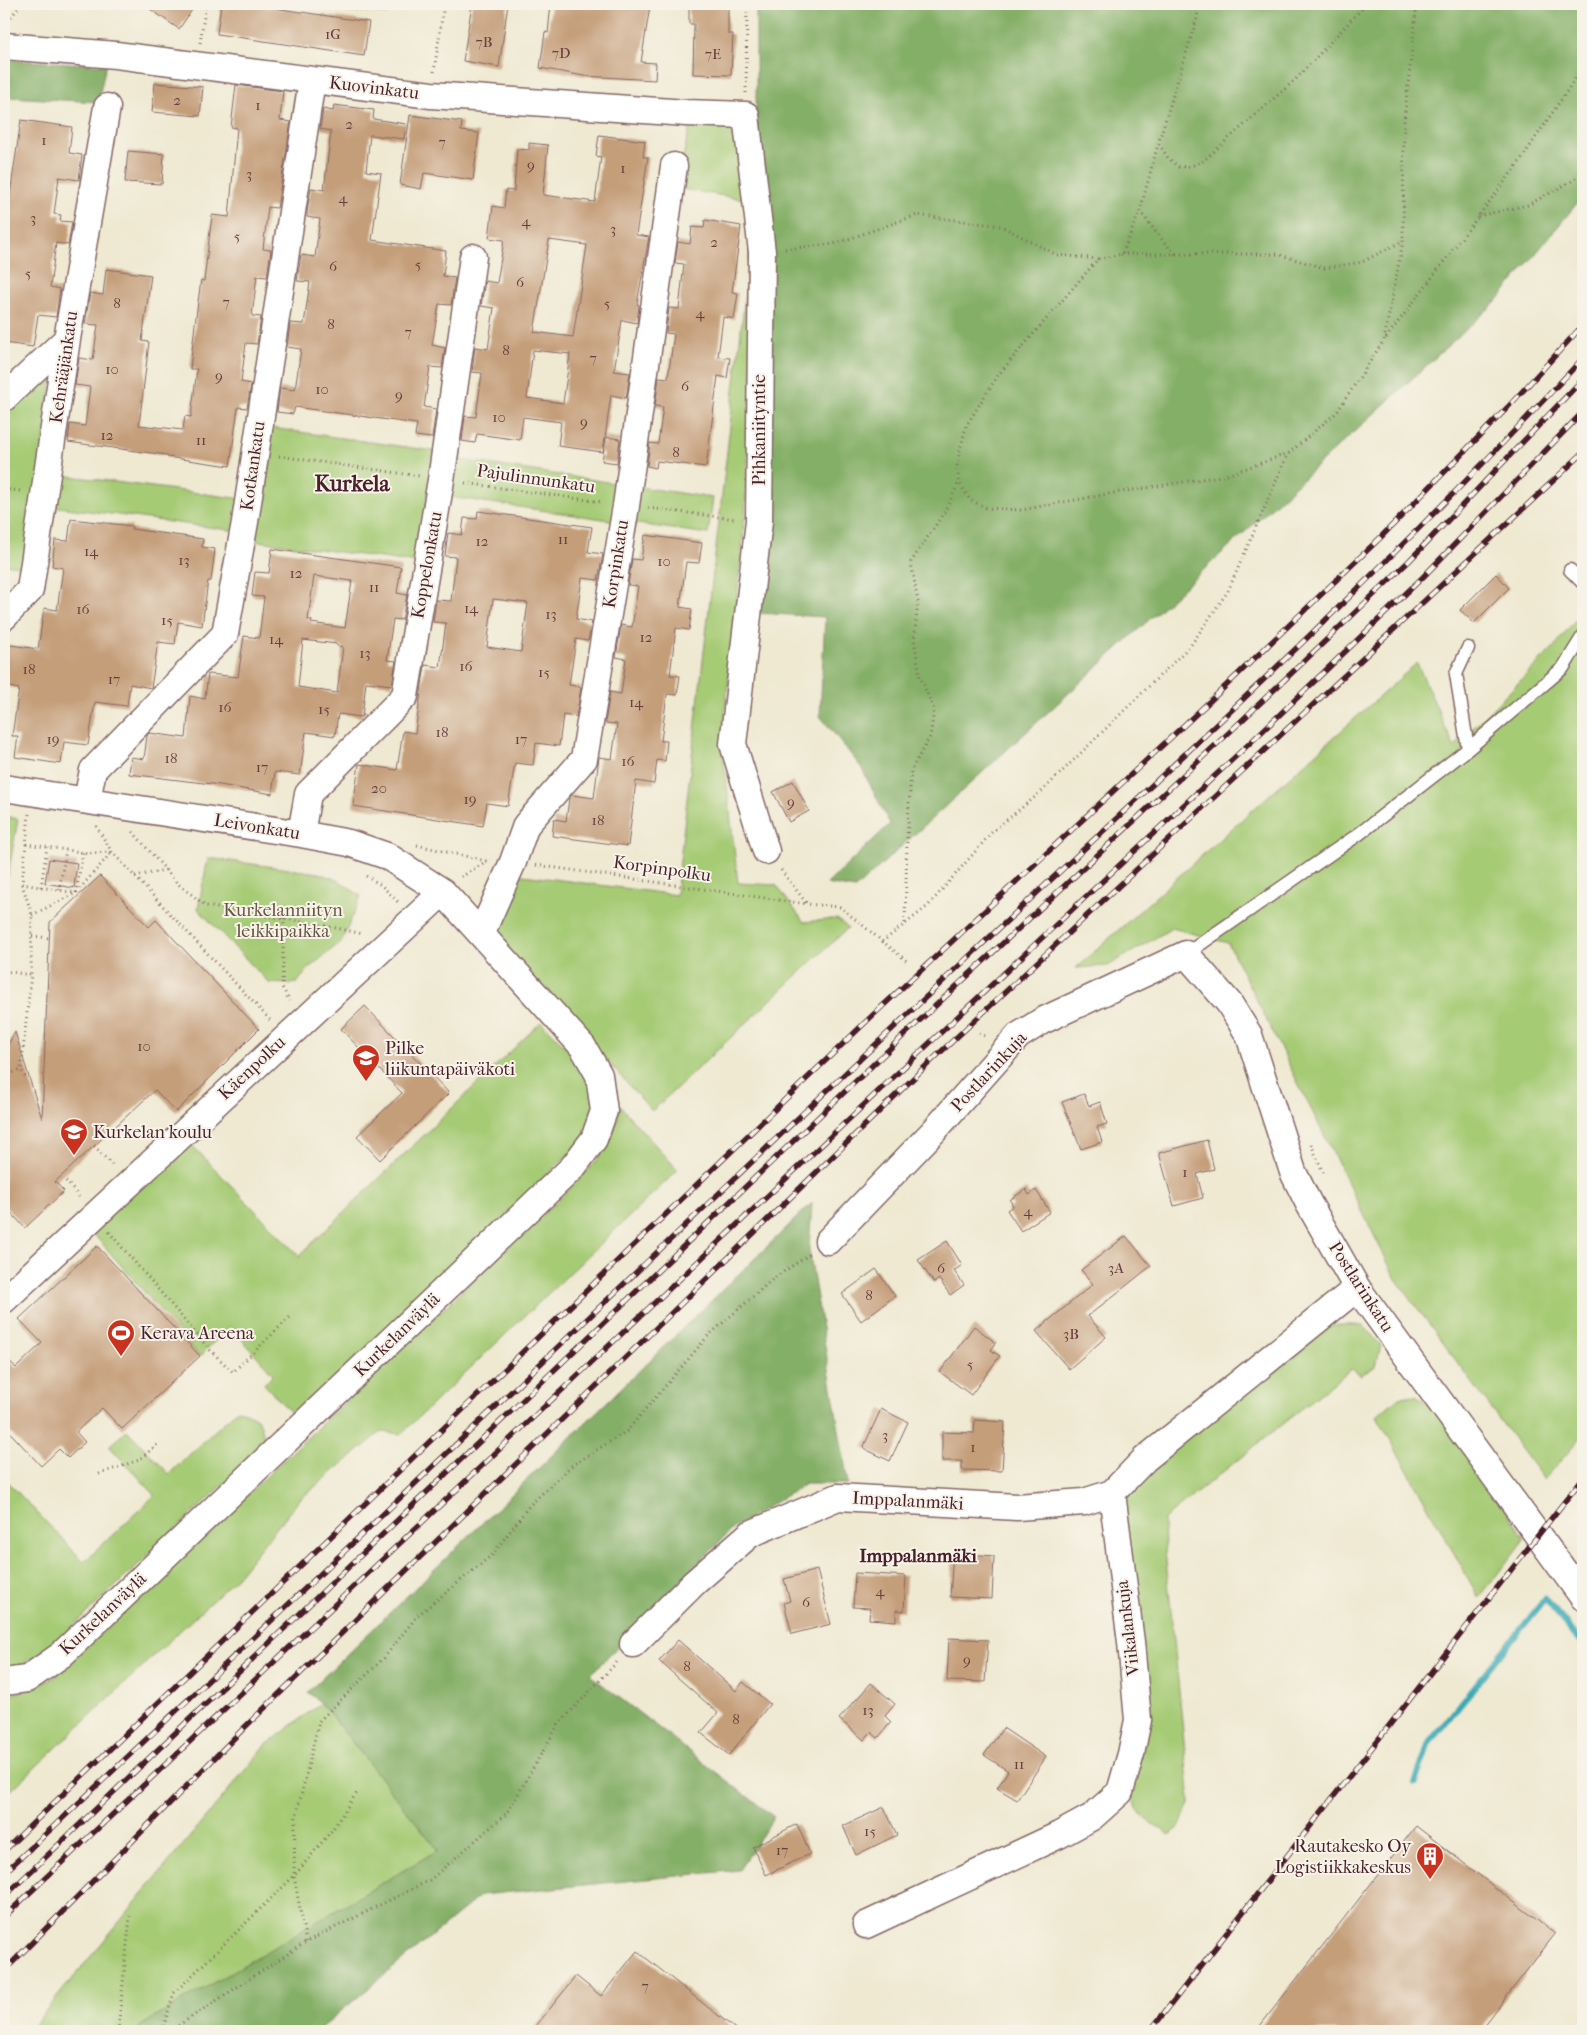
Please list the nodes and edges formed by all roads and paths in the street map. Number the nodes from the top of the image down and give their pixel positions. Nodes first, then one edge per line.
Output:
1 (20, 4) edge
2 (206, 4) edge
3 (305, 4) edge
4 (371, 4) edge
5 (444, 4) edge
6 (747, 4) edge
7 (1198, 4) edge
8 (1366, 4) edge
9 (1416, 4) edge
10 (370, 11) junction
11 (386, 12) dead end
12 (4, 18) edge
13 (4, 46) edge
14 (200, 46) dead end
15 (1583, 68) edge
16 (312, 80) junction
17 (431, 95) junction
18 (107, 107) dead end
19 (746, 115) junction
20 (1158, 144) junction
21 (674, 166) dead end
22 (1583, 175) edge
23 (1140, 211) junction
24 (1478, 216) junction
25 (1403, 242) junction
26 (762, 252) junction
27 (1122, 254) junction
28 (1176, 255) junction
29 (473, 257) dead end
30 (1098, 259) junction
31 (67, 339) junction
32 (1384, 340) junction
33 (4, 398) edge
34 (255, 452) junction
35 (1289, 453) junction
36 (442, 480) junction
37 (959, 482) junction
38 (626, 506) junction
39 (759, 521) junction
40 (1570, 570) dead end
41 (1583, 583) edge
42 (4, 617) edge
43 (1583, 636) edge
44 (1468, 648) dead end
45 (1468, 749) junction
46 (4, 788) edge
47 (87, 800) junction
48 (29, 814) dead end
49 (128, 826) dead end
50 (300, 834) junction
51 (26, 844) junction
52 (47, 847) junction
53 (66, 850) junction
54 (766, 851) joint
55 (83, 852) junction
56 (112, 852) junction
57 (513, 862) junction
58 (166, 870) junction
59 (134, 876) junction
60 (22, 884) junction
61 (41, 887) junction
62 (59, 890) junction
63 (443, 892) junction
64 (76, 893) junction
65 (807, 904) junction
66 (32, 915) junction
67 (284, 918) junction
68 (905, 924) junction
69 (481, 934) junction
70 (32, 936) junction
71 (49, 938) dead end
72 (389, 940) junction
73 (882, 942) junction
74 (1186, 954) junction
75 (908, 962) dead end
76 (4, 971) edge
77 (31, 975) junction
78 (294, 1028) junction
79 (21, 1070) junction
80 (4, 1076) edge
81 (27, 1079) dead end
82 (1311, 1143) dead end
83 (94, 1146) dead end
84 (116, 1168) dead end
85 (1324, 1177) dead end
86 (95, 1216) junction
87 (828, 1241) joint
88 (1357, 1288) junction
89 (4, 1300) edge
90 (290, 1317) dead end
91 (158, 1443) dead end
92 (99, 1474) dead end
93 (1112, 1493) junction
94 (1583, 1597) edge
95 (634, 1644) joint
96 (4, 1682) edge
97 (358, 1791) dead end
98 (294, 1876) junction
99 (130, 1916) dead end
100 (866, 1925) dead end
101 (306, 1942) junction
102 (118, 2031) edge
103 (162, 2031) edge
104 (170, 2031) edge

1 - 12 path
2 - 14 path
3 - 10 path
4 - 10 path
5 - 17 path
6 - 19 path
7 - 20 path
8 - 20 path
9 - 25 path
10 - 11 path
13 - 16 street, Kuovinkatu
15 - 24 path
16 - 17 street, Kuovinkatu
16 - 34 street, Kotkankatu
17 - 19 street, Kuovinkatu
18 - 31 street, Kehrääjänkatu
19 - 26 street, Pihkaniityntie
20 - 23 path
21 - 38 street, Korpinkatu
22 - 24 path
23 - 27 path
23 - 28 path
24 - 32 path
25 - 28 path
25 - 32 path
26 - 30 path
26 - 39 street, Pihkaniityntie
27 - 28 path
27 - 30 path
29 - 36 street, Koppelonkatu
30 - 37 path
31 - 33 street
31 - 42 street, Kehrääjänkatu
32 - 35 path
34 - 36 path, Pajulinnunkatu
34 - 47 street, Kotkankatu
35 - 37 path
35 - 68 path
36 - 38 path, Pajulinnunkatu
36 - 50 street, Koppelonkatu
37 - 68 path
38 - 39 path, Pajulinnunkatu
38 - 57 street, Korpinkatu
39 - 54 street, Pihkaniityntie
40 - 41 lane
43 - 45 lane
44 - 45 lane
45 - 74 lane
46 - 47 street, Leivonkatu
47 - 50 street, Leivonkatu
47 - 56 path
48 - 51 path
49 - 58 path
50 - 63 street, Leivonkatu
51 - 52 path
51 - 60 path
52 - 53 path
52 - 61 path
53 - 55 path
53 - 62 path
54 - 65 path
55 - 56 path
55 - 64 path
56 - 59 path
56 - 64 path
57 - 63 path
57 - 65 path, Korpinpolku
57 - 69 street, Korpinkatu
58 - 59 path
58 - 67 path
59 - 78 path
60 - 61 path
60 - 66 path
61 - 62 path
62 - 64 path
63 - 69 street, Leivonkatu
63 - 72 street, Käenpolku
64 - 66 path
65 - 73 path, Korpinpolku
66 - 70 path
67 - 72 path
67 - 78 path
68 - 73 path
69 - 96 street, Kurkelanväylä
70 - 71 path
70 - 77 path
72 - 78 street, Käenpolku
73 - 75 path, Korpinpolku
74 - 87 street, Postlarinkuja
74 - 88 street, Postlarinkatu
76 - 77 path
77 - 79 path
78 - 86 street, Käenpolku
79 - 80 path
79 - 81 path
82 - 85 path
83 - 84 path
86 - 89 street, Käenpolku
86 - 90 path
87 - 98 path
88 - 93 street
88 - 94 street, Postlarinkatu
91 - 92 path
93 - 95 street, Imppalanmäki
93 - 100 street, Viikalankuja
95 - 101 path
97 - 98 path
98 - 101 path
98 - 103 path
99 - 102 path
101 - 104 path

